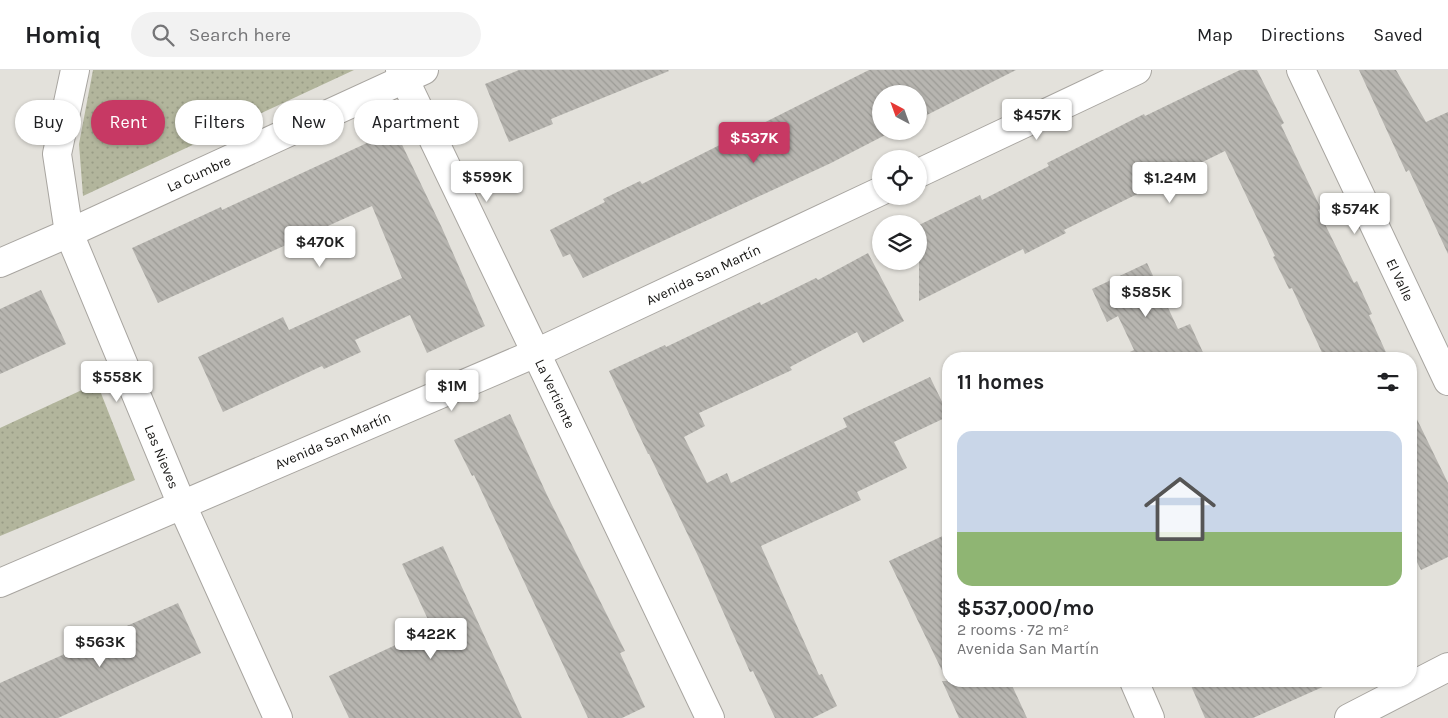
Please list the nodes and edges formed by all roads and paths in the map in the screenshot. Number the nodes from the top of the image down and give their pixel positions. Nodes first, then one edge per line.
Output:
1 (75, 70) edge
2 (1137, 70) edge
3 (1301, 70) edge
4 (409, 73) edge
5 (927, 169) edge
6 (872, 194) edge
7 (69, 234) junction
8 (0, 263) edge
9 (536, 353) junction
10 (1448, 381) edge
11 (182, 505) junction
12 (0, 583) edge
13 (1448, 667) edge
14 (1417, 683) edge
15 (1137, 687) edge
16 (1409, 687) edge
17 (278, 718) edge
18 (710, 718) edge
19 (1150, 718) edge
20 (1348, 718) edge

1 - 7 street, Las Nieves
2 - 5 street
3 - 10 street, El Valle
4 - 7 street, La Cumbre
4 - 9 street, La Vertiente
6 - 9 street, Avenida San Martín
7 - 8 street, La Cumbre
7 - 11 street, Las Nieves
9 - 11 street, Avenida San Martín
9 - 18 street, La Vertiente
11 - 12 street, Avenida San Martín
11 - 17 street, Las Nieves
13 - 14 street
15 - 19 street
16 - 20 street

